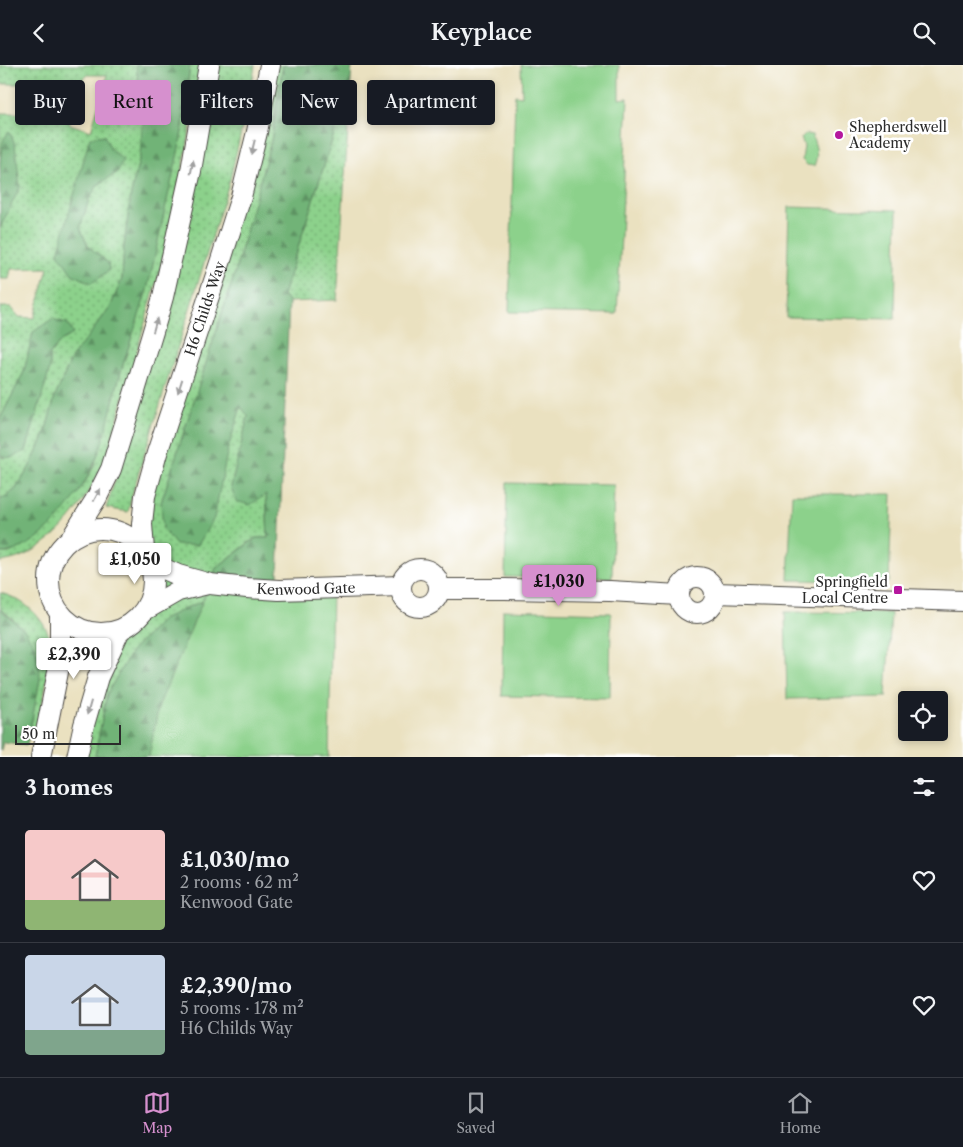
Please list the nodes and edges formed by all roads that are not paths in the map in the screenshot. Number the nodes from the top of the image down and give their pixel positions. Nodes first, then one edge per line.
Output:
1 (209, 65) edge
2 (270, 65) edge
3 (72, 537) junction
4 (147, 557) junction
5 (210, 584) junction
6 (401, 586) junction
7 (439, 589) junction
8 (963, 601) edge
9 (146, 610) junction
10 (60, 615) junction
11 (120, 630) junction
12 (42, 749) edge
13 (79, 749) edge

3 -> 1 street
2 -> 4 street, H6 Childs Way
3 - 4 street
3 - 10 street
4 - 5 street, Kenwood Gate
4 - 9 street
5 - 6 street, Kenwood Gate
5 - 9 street, Kenwood Gate
6 - 7 street
6 - 7 street
7 - 8 street
9 - 11 street
10 - 11 street
10 - 12 street
11 -> 13 street

